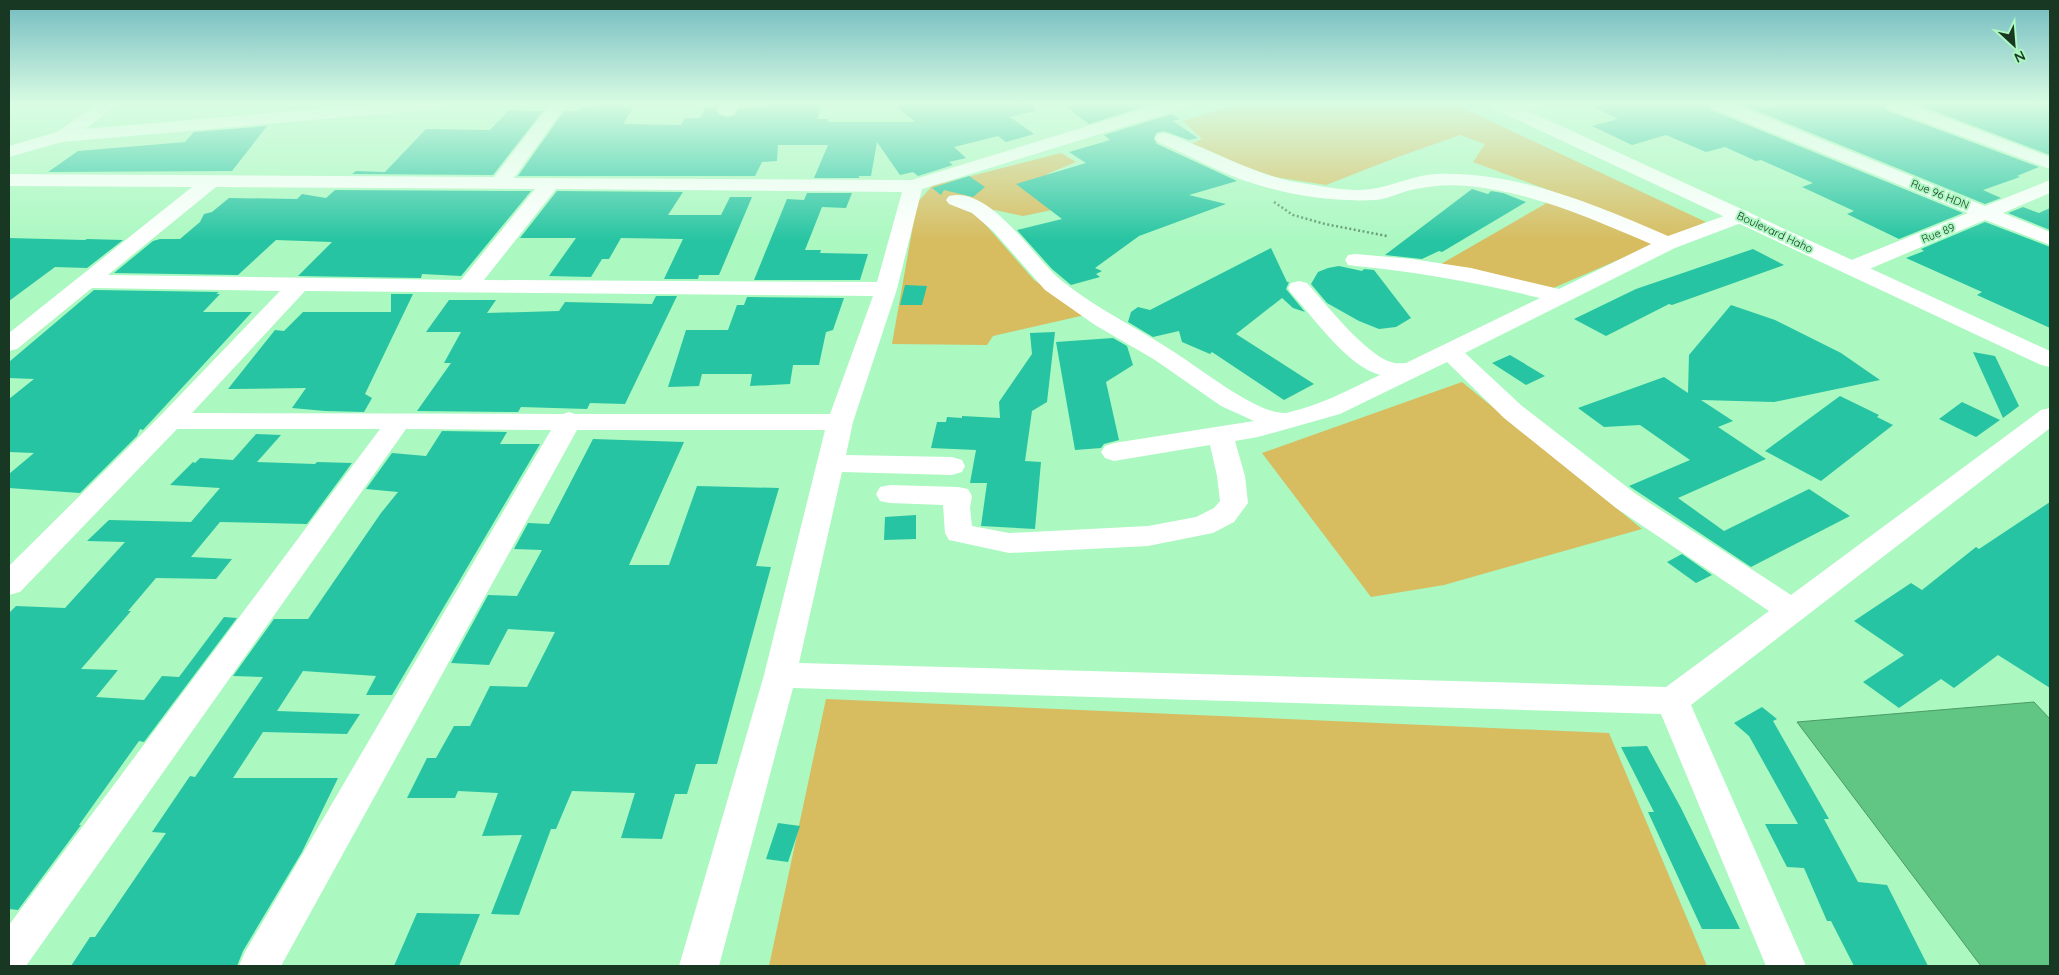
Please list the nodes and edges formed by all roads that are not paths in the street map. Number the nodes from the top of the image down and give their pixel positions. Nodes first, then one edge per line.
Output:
1 (44, 150) edge
2 (525, 150) edge
3 (1031, 150) edge
4 (1191, 150) edge
5 (1597, 150) edge
6 (1830, 150) edge
7 (2014, 150) edge
8 (2050, 163) edge
9 (9, 173) edge
10 (9, 180) edge
11 (210, 182) junction
12 (500, 183) junction
13 (550, 184) junction
14 (913, 186) junction
15 (2050, 186) edge
16 (956, 200) dead end
17 (1987, 213) junction
18 (1742, 216) junction
19 (2050, 239) edge
20 (1668, 244) junction
21 (1356, 260) dead end
22 (1852, 268) junction
23 (87, 281) junction
24 (298, 285) junction
25 (467, 287) junction
26 (1299, 288) dead end
27 (886, 289) junction
28 (1560, 296) junction
29 (9, 344) edge
30 (1450, 351) junction
31 (2050, 360) edge
32 (1410, 370) junction
33 (2050, 416) edge
34 (400, 420) junction
35 (569, 420) junction
36 (170, 421) junction
37 (1286, 421) junction
38 (840, 422) junction
39 (1221, 436) junction
40 (1114, 452) dead end
41 (831, 463) junction
42 (952, 466) dead end
43 (890, 494) dead end
44 (9, 584) edge
45 (1790, 610) junction
46 (780, 675) junction
47 (1672, 701) junction
48 (14, 941) edge
49 (258, 966) edge
50 (699, 966) edge
51 (1786, 966) edge

1 - 9 street
2 - 12 street
3 - 14 street
4 - 20 street
5 - 18 street, Boulevard Haho
6 - 17 street, Rue 96 HDN
7 - 8 street
10 - 11 street
11 - 12 street
11 - 23 street
12 - 13 street
13 - 14 street
13 - 25 street
14 - 27 street
15 - 17 street, Rue 89
16 - 37 street
17 - 19 street, Rue 96 HDN
17 - 22 street, Rue 89
18 - 20 street
18 - 22 street, Boulevard Haho
20 - 28 street
21 - 28 street
22 - 31 street, Boulevard Haho
23 - 24 street
23 - 29 street
24 - 25 street
24 - 36 street
25 - 27 street
26 - 32 street
27 - 38 street
28 - 30 street
30 - 32 street
30 - 45 street
32 - 37 street
33 - 45 street
34 - 35 street
34 - 36 street
34 - 48 street
35 - 38 street
35 - 49 street
36 - 44 street
37 - 39 street
38 - 41 street
39 - 40 street
39 - 43 street
41 - 42 street
41 - 46 street
45 - 47 street
46 - 47 street
46 - 50 street
47 - 51 street

